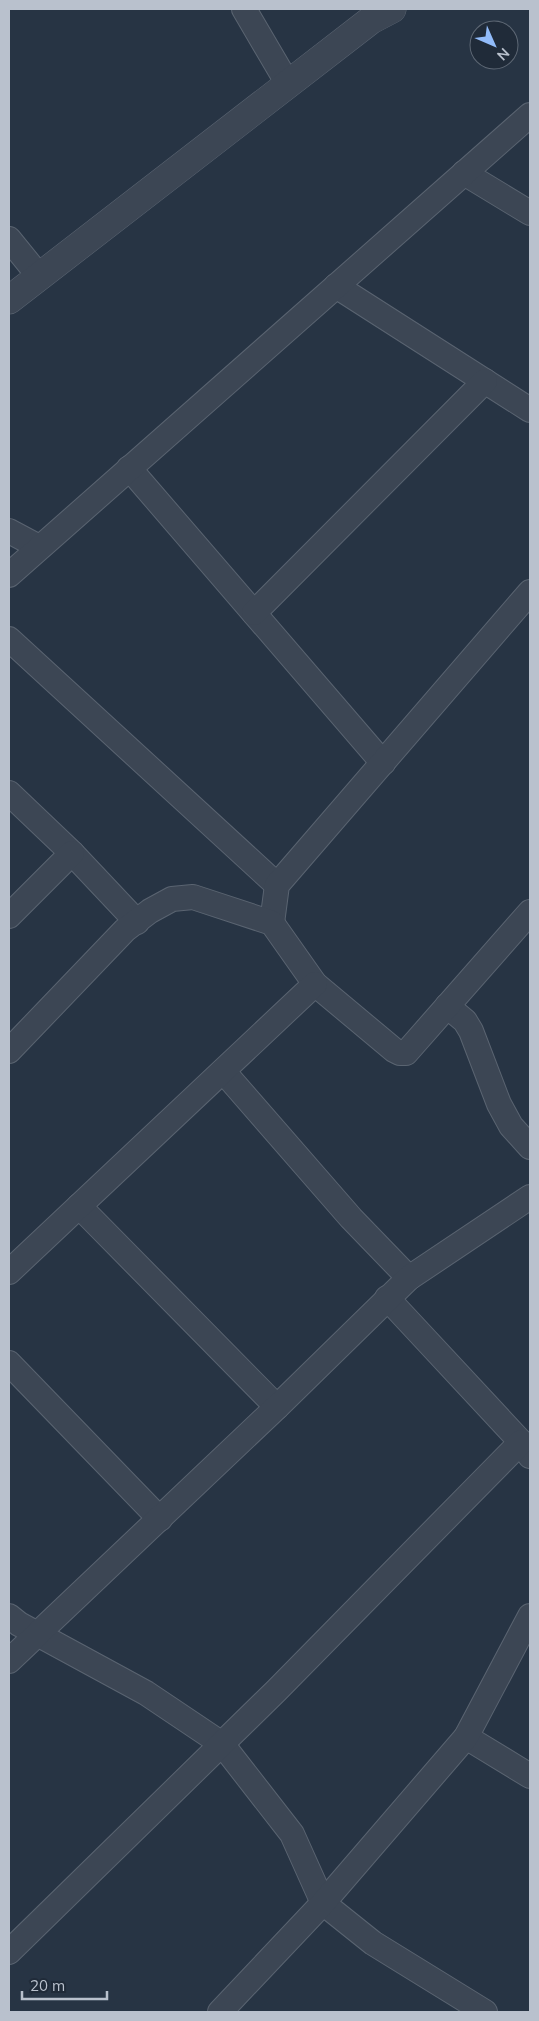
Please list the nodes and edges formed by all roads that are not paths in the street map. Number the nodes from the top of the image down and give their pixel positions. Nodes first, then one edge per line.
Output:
1 (244, 9) edge
2 (375, 13) edge
3 (288, 84) junction
4 (530, 115) edge
5 (464, 173) junction
6 (530, 213) edge
7 (9, 239) edge
8 (39, 276) junction
9 (336, 286) junction
10 (9, 300) edge
11 (484, 381) junction
12 (530, 410) edge
13 (129, 468) junction
14 (9, 531) edge
15 (39, 547) junction
16 (9, 575) edge
17 (530, 592) edge
18 (254, 613) junction
19 (9, 639) edge
20 (383, 763) junction
21 (9, 793) edge
22 (72, 853) junction
23 (278, 885) junction
24 (530, 912) edge
25 (9, 916) edge
26 (137, 922) junction
27 (272, 923) junction
28 (315, 984) junction
29 (447, 1006) junction
30 (9, 1051) edge
31 (223, 1071) junction
32 (530, 1147) edge
33 (530, 1197) edge
34 (79, 1206) junction
35 (9, 1272) edge
36 (409, 1278) junction
37 (387, 1298) junction
38 (9, 1363) edge
39 (277, 1407) junction
40 (526, 1449) edge
41 (160, 1519) junction
42 (9, 1616) edge
43 (530, 1616) edge
44 (37, 1634) junction
45 (9, 1661) edge
46 (466, 1737) junction
47 (222, 1744) junction
48 (530, 1776) edge
49 (323, 1903) junction
50 (9, 1952) edge
51 (220, 2012) edge
52 (484, 2012) edge

1 - 3 street
2 - 3 street
3 - 8 street
4 - 5 street
5 - 6 street
5 - 9 street
7 - 8 street
8 - 10 street
9 - 11 street
9 - 13 street
11 - 12 street
11 - 18 street
13 - 15 street
13 - 18 street
14 - 15 street
15 - 16 street
17 - 20 street
18 - 20 street
19 - 23 street
20 - 23 street
21 - 22 street
22 - 25 street
22 - 26 street
23 - 27 street
24 - 29 street
26 - 27 street
26 - 30 street
27 - 28 street
28 - 29 street
28 - 31 street
29 - 32 street
31 - 34 street
31 - 36 street
33 - 36 street
34 - 35 street
34 - 39 street
36 - 37 street
37 - 39 street
37 - 40 street
38 - 41 street
39 - 41 street
40 - 47 street
41 - 44 street
42 - 44 street
43 - 46 street
44 - 45 street
44 - 47 street
46 - 48 street
46 - 49 street
47 - 49 street
47 - 50 street
49 - 51 street
49 - 52 street

